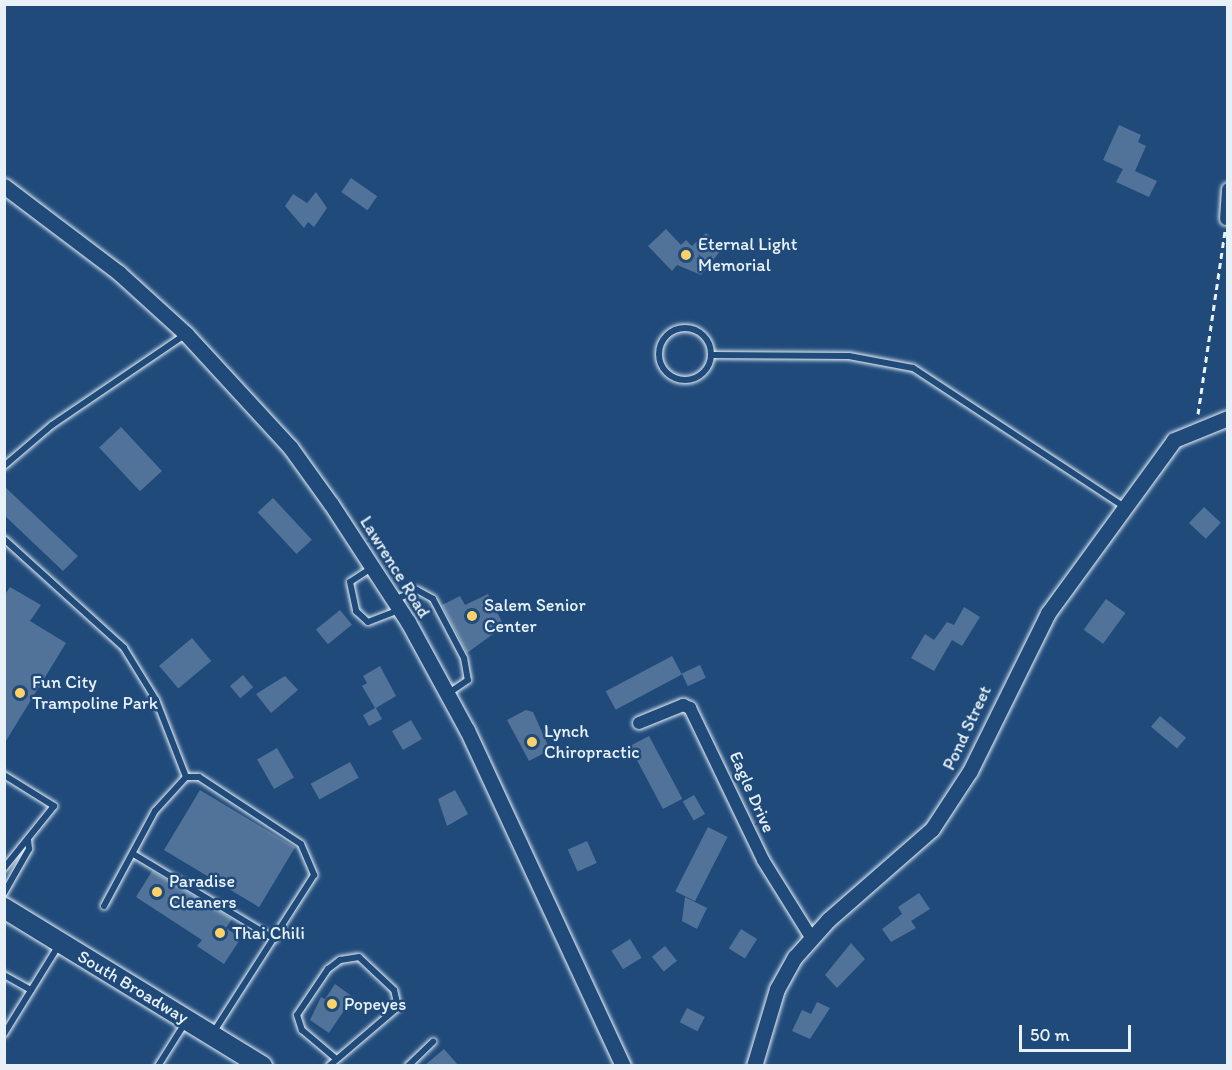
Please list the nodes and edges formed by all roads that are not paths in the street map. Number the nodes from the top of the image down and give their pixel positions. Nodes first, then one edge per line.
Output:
1 (4, 186) edge
2 (1227, 189) edge
3 (1226, 219) edge
4 (186, 334) junction
5 (711, 355) junction
6 (1227, 418) edge
7 (4, 466) edge
8 (1125, 507) junction
9 (4, 539) edge
10 (373, 567) junction
11 (397, 605) junction
12 (447, 694) junction
13 (639, 723) dead end
14 (4, 775) edge
15 (186, 777) junction
16 (28, 839) junction
17 (135, 855) junction
18 (4, 868) edge
19 (104, 906) dead end
20 (6, 908) edge
21 (811, 937) junction
22 (275, 939) junction
23 (60, 943) junction
24 (4, 975) edge
25 (31, 990) junction
26 (186, 1020) junction
27 (4, 1034) edge
28 (212, 1035) junction
29 (433, 1042) dead end
30 (334, 1058) junction
31 (158, 1065) edge
32 (262, 1065) edge
33 (329, 1065) edge
34 (408, 1065) edge
35 (622, 1065) edge
36 (754, 1065) edge

1 - 4 street, Lawrence Road
2 - 3 street
4 - 7 lane
4 - 10 street, Lawrence Road
5 - 5 lane
5 - 8 lane
6 - 8 street, Pond Street
8 - 21 street, Pond Street
9 - 15 lane
10 - 11 street, Lawrence Road
10 - 11 lane
11 - 12 street, Lawrence Road
11 - 12 lane
12 - 35 street, Lawrence Road
13 - 21 street, Eagle Drive
14 - 16 lane
15 - 17 lane
15 - 22 lane
16 - 18 lane
16 - 20 lane
17 - 19 lane
17 - 22 lane
20 - 23 main road, South Broadway
21 - 36 street, Pond Street
22 - 28 lane
23 - 25 lane
23 - 26 main road, South Broadway
24 - 25 lane
25 - 27 lane
26 - 28 main road, South Broadway
26 - 31 lane
28 - 32 main road, South Broadway
29 - 34 lane
30 - 30 lane
30 - 33 lane

